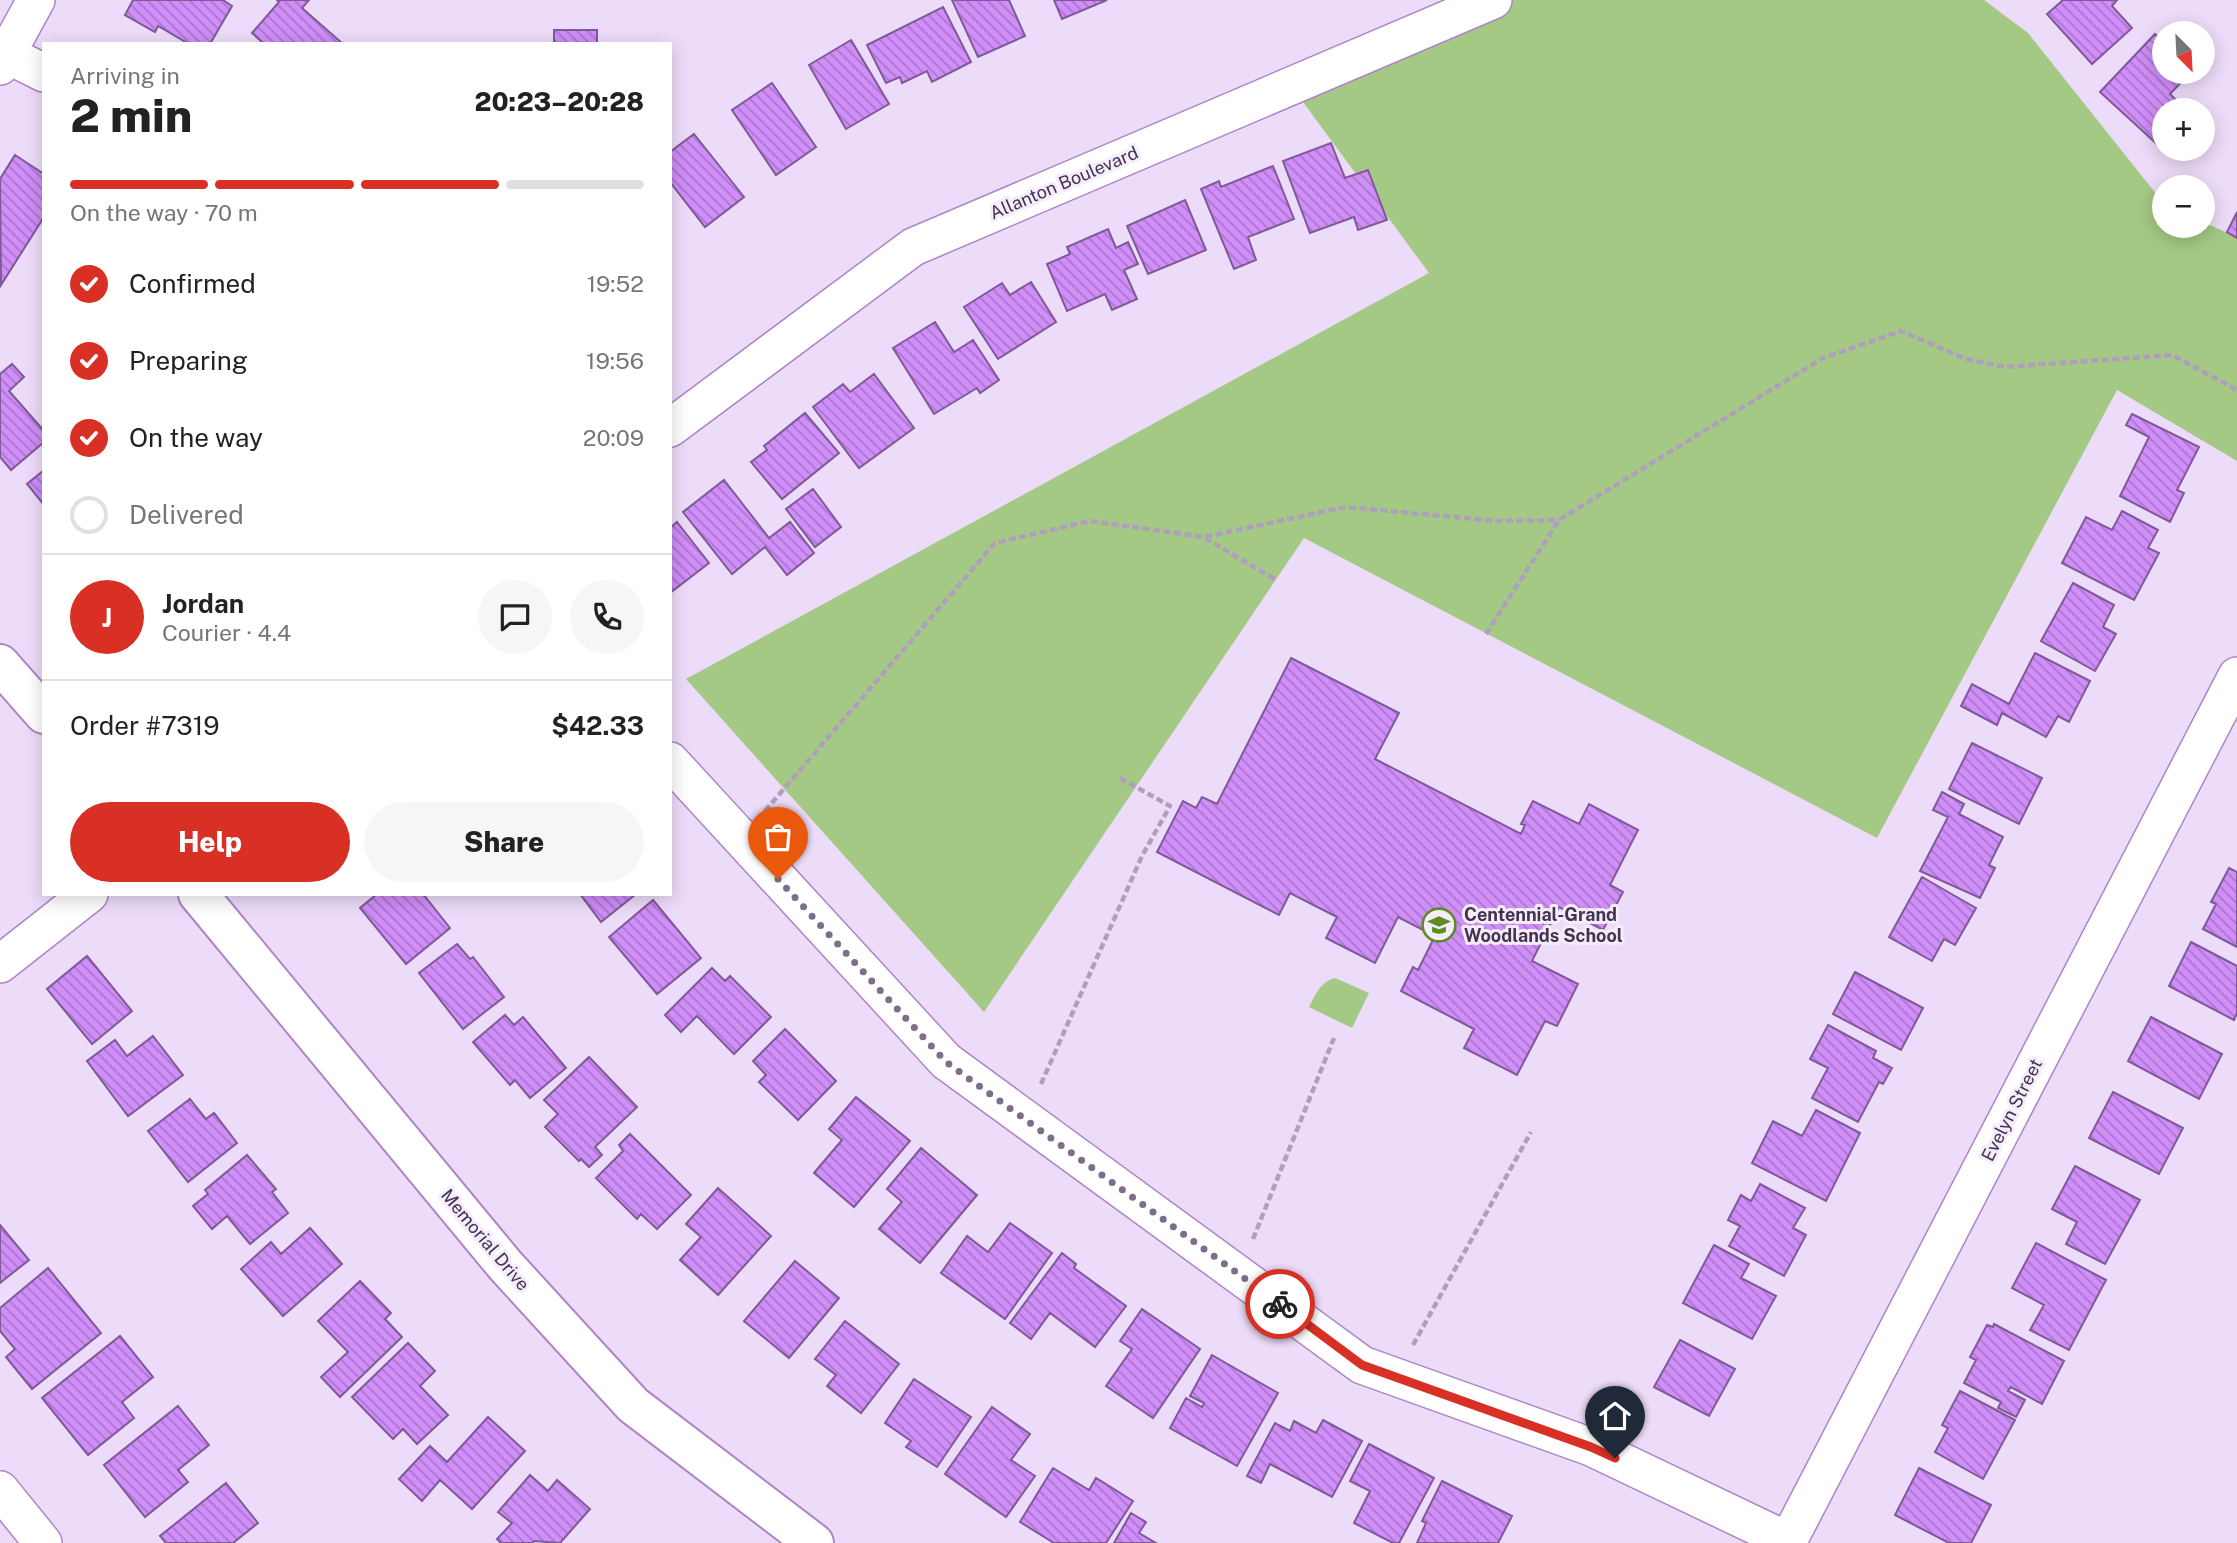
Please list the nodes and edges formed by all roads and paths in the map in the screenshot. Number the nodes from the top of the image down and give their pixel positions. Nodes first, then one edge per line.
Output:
1 (36, 0) edge
2 (1493, 0) edge
3 (2, 57) edge
4 (42, 72) edge
5 (2237, 390) edge
6 (672, 427) edge
7 (1559, 520) junction
8 (1204, 537) junction
9 (1276, 580) dead end
10 (1486, 634) dead end
11 (0, 664) edge
12 (2237, 676) edge
13 (42, 712) edge
14 (672, 763) edge
15 (1118, 777) dead end
16 (741, 838) junction
17 (86, 896) edge
18 (200, 896) edge
19 (0, 964) edge
20 (1334, 1038) dead end
21 (1025, 1119) junction
22 (1531, 1132) dead end
23 (1239, 1274) junction
24 (1395, 1377) junction
25 (0, 1490) edge
26 (1788, 1542) edge
27 (43, 1543) edge
28 (814, 1543) edge

1 - 3 street
2 - 6 street, Allanton Boulevard
3 - 4 street
5 - 7 path
7 - 8 path
7 - 10 path
8 - 9 path
8 - 16 path
11 - 13 main road
12 - 26 street, Evelyn Street
14 - 16 street
15 - 21 path
16 - 21 street
17 - 19 street
18 - 28 main road, Memorial Drive
20 - 23 path
21 - 23 street
22 - 24 path
23 - 24 street
24 - 26 street
25 - 27 street

